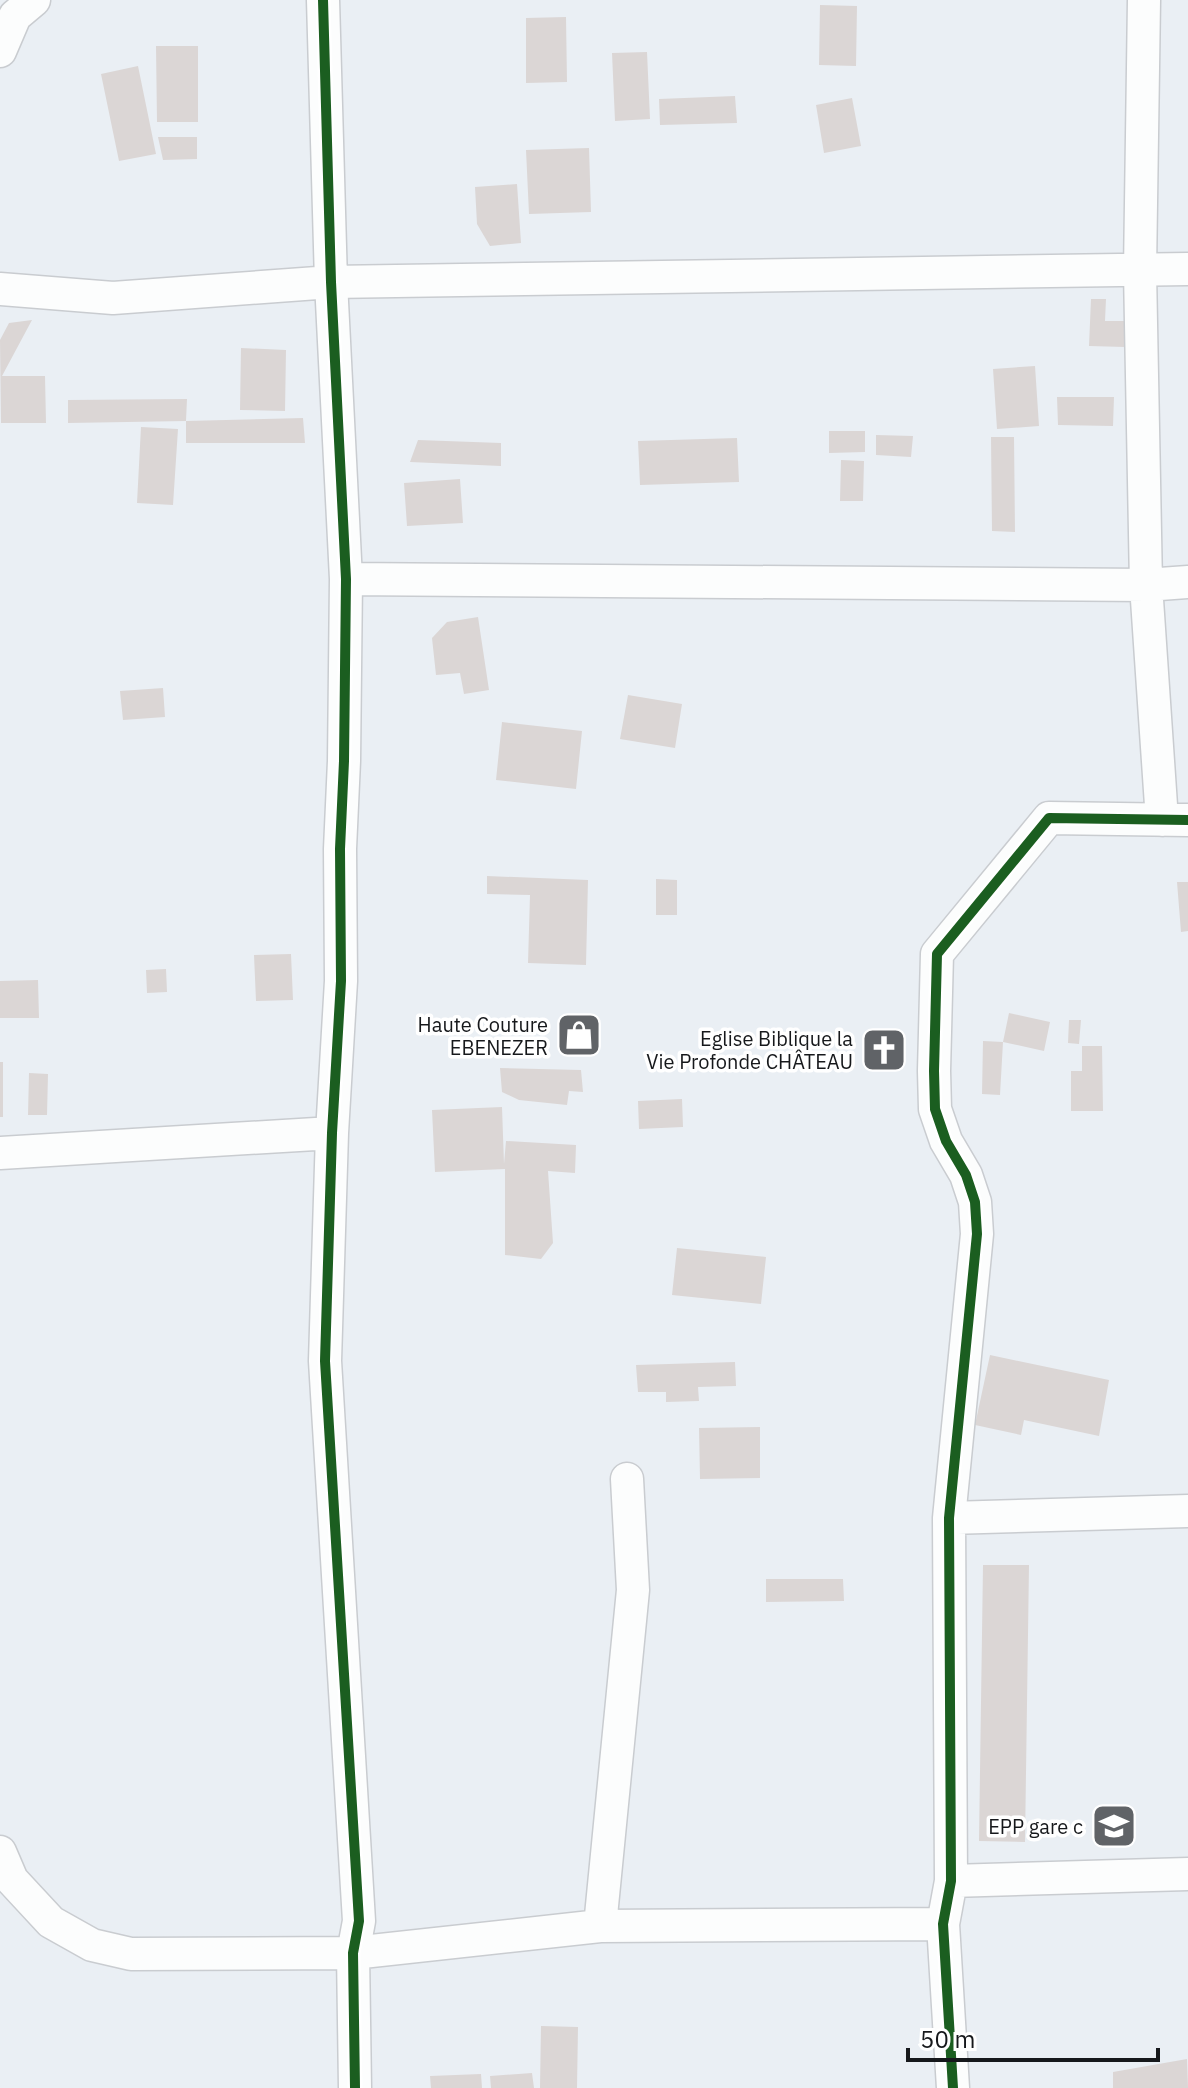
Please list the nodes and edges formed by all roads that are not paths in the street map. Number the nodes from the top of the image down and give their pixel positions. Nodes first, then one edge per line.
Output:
1 (34, 0) edge
2 (323, 0) edge
3 (1144, 0) edge
4 (0, 51) edge
5 (1188, 269) edge
6 (1140, 271) junction
7 (331, 282) junction
8 (0, 289) edge
9 (346, 579) junction
10 (1188, 582) edge
11 (1146, 585) junction
12 (1175, 820) edge
13 (332, 1133) junction
14 (0, 1153) edge
15 (627, 1479) dead end
16 (1188, 1511) edge
17 (949, 1518) junction
18 (0, 1852) edge
19 (1188, 1874) edge
20 (951, 1881) junction
21 (943, 1924) junction
22 (600, 1926) junction
23 (353, 1953) junction
24 (355, 2088) edge
25 (953, 2088) edge

1 - 4 street
2 - 7 street
3 - 6 street
5 - 6 street
6 - 7 street
6 - 11 street
7 - 8 street
7 - 9 street
9 - 11 street
9 - 13 street
10 - 11 street
11 - 12 street
12 - 17 street
13 - 14 street
13 - 23 street
15 - 22 street
16 - 17 street
17 - 20 street
18 - 23 street
19 - 20 street
20 - 21 street
21 - 22 street
21 - 25 street
22 - 23 street
23 - 24 street

